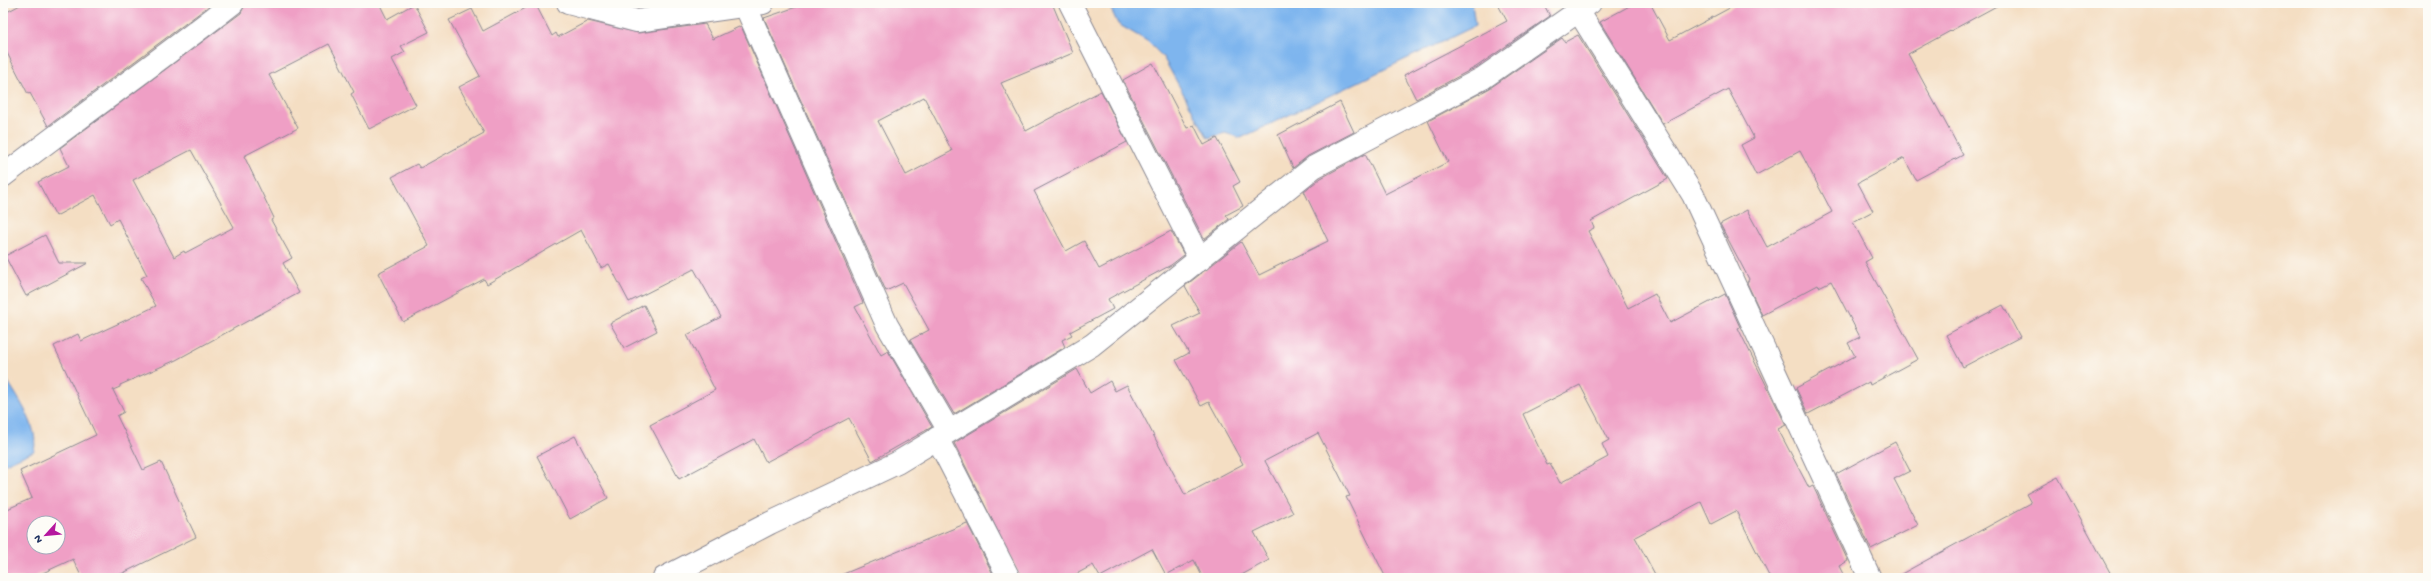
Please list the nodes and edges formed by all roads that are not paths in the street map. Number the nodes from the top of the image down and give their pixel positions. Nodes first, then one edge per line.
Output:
1 (233, 3) edge
2 (568, 3) edge
3 (1070, 3) edge
4 (754, 4) edge
5 (1585, 7) edge
6 (3, 176) edge
7 (1200, 260) junction
8 (943, 435) junction
9 (664, 578) edge
10 (1009, 578) edge
11 (1870, 578) edge

1 - 6 street
2 - 4 street
3 - 7 street
4 - 8 street
5 - 7 street
5 - 11 street
7 - 8 street
8 - 9 street
8 - 10 street

